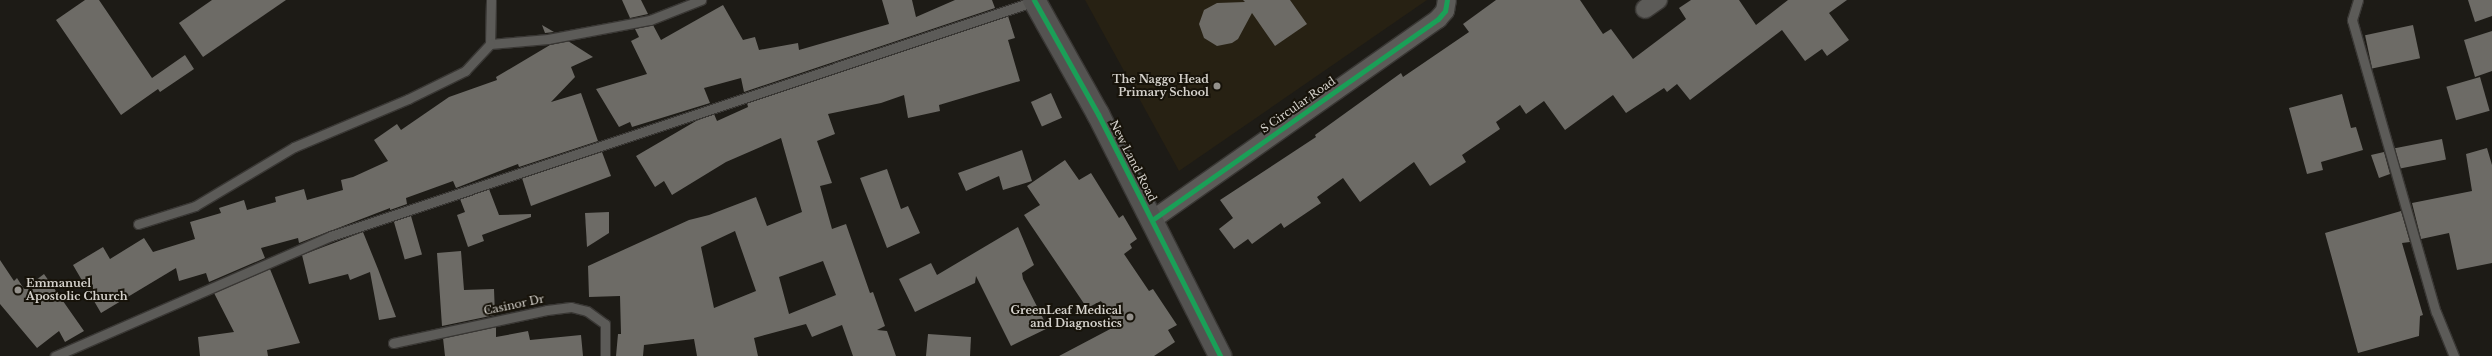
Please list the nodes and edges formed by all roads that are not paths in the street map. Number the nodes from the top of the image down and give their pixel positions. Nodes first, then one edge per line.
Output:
1 (491, 0) edge
2 (701, 0) edge
3 (1034, 0) edge
4 (1447, 0) edge
5 (2358, 0) edge
6 (490, 44) junction
7 (1152, 220) junction
8 (138, 224) dead end
9 (393, 342) dead end
10 (55, 356) edge
11 (606, 356) edge
12 (1220, 356) edge
13 (2454, 356) edge

1 - 6 lane
2 - 6 lane
3 - 7 street, New Land Road
3 - 10 lane
4 - 7 street, S Circular Road
5 - 13 lane
6 - 8 lane
7 - 12 street, New Land Road
9 - 11 lane, Casinor Dr

